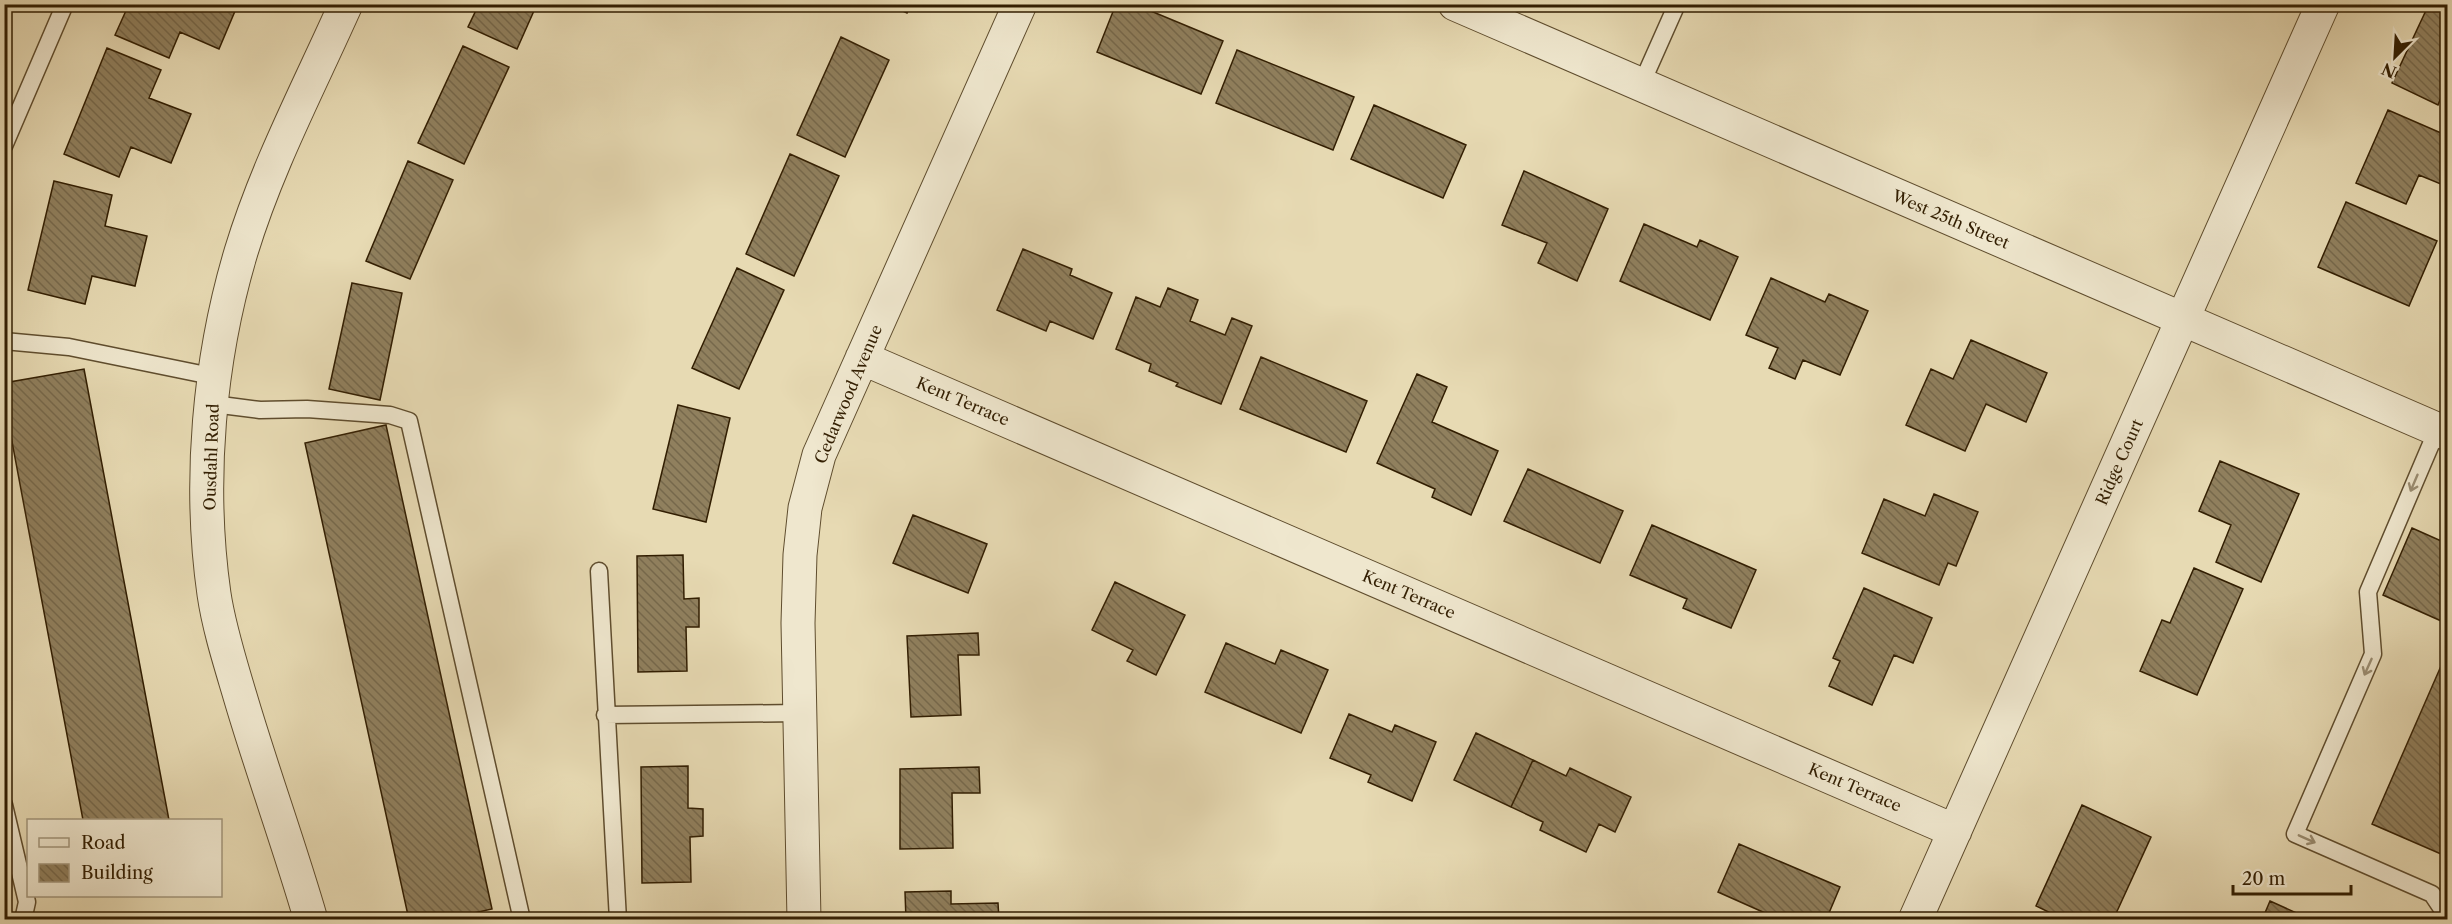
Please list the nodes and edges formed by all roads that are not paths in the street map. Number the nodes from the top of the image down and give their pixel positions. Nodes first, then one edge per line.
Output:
1 (65, 4) edge
2 (346, 4) edge
3 (1020, 4) edge
4 (1455, 4) edge
5 (1677, 4) edge
6 (2316, 9) edge
7 (1641, 85) junction
8 (4, 146) edge
9 (2183, 319) junction
10 (4, 341) edge
11 (862, 358) junction
12 (214, 391) junction
13 (2442, 432) edge
14 (599, 571) dead end
15 (800, 713) junction
16 (605, 715) junction
17 (4, 805) edge
18 (1955, 831) junction
19 (2448, 918) edge
20 (23, 920) edge
21 (311, 920) edge
22 (522, 920) edge
23 (618, 920) edge
24 (804, 920) edge
25 (1915, 920) edge

1 - 8 lane
2 - 12 street, Ousdahl Road
3 - 11 street, Cedarwood Avenue
4 - 7 street, West 25th Street
5 - 7 lane
6 - 9 street, Ridge Court
7 - 9 street, West 25th Street
9 - 13 street, West 25th Street
9 - 18 street, Ridge Court
10 - 12 lane
11 - 15 street, Cedarwood Avenue
11 - 18 street, Kent Terrace
12 - 21 street, Ousdahl Road
12 - 22 lane
13 -> 19 lane
14 - 16 lane
15 - 16 lane
15 - 24 street, Cedarwood Avenue
16 - 23 lane
17 - 20 lane
18 - 25 street, Ridge Court

